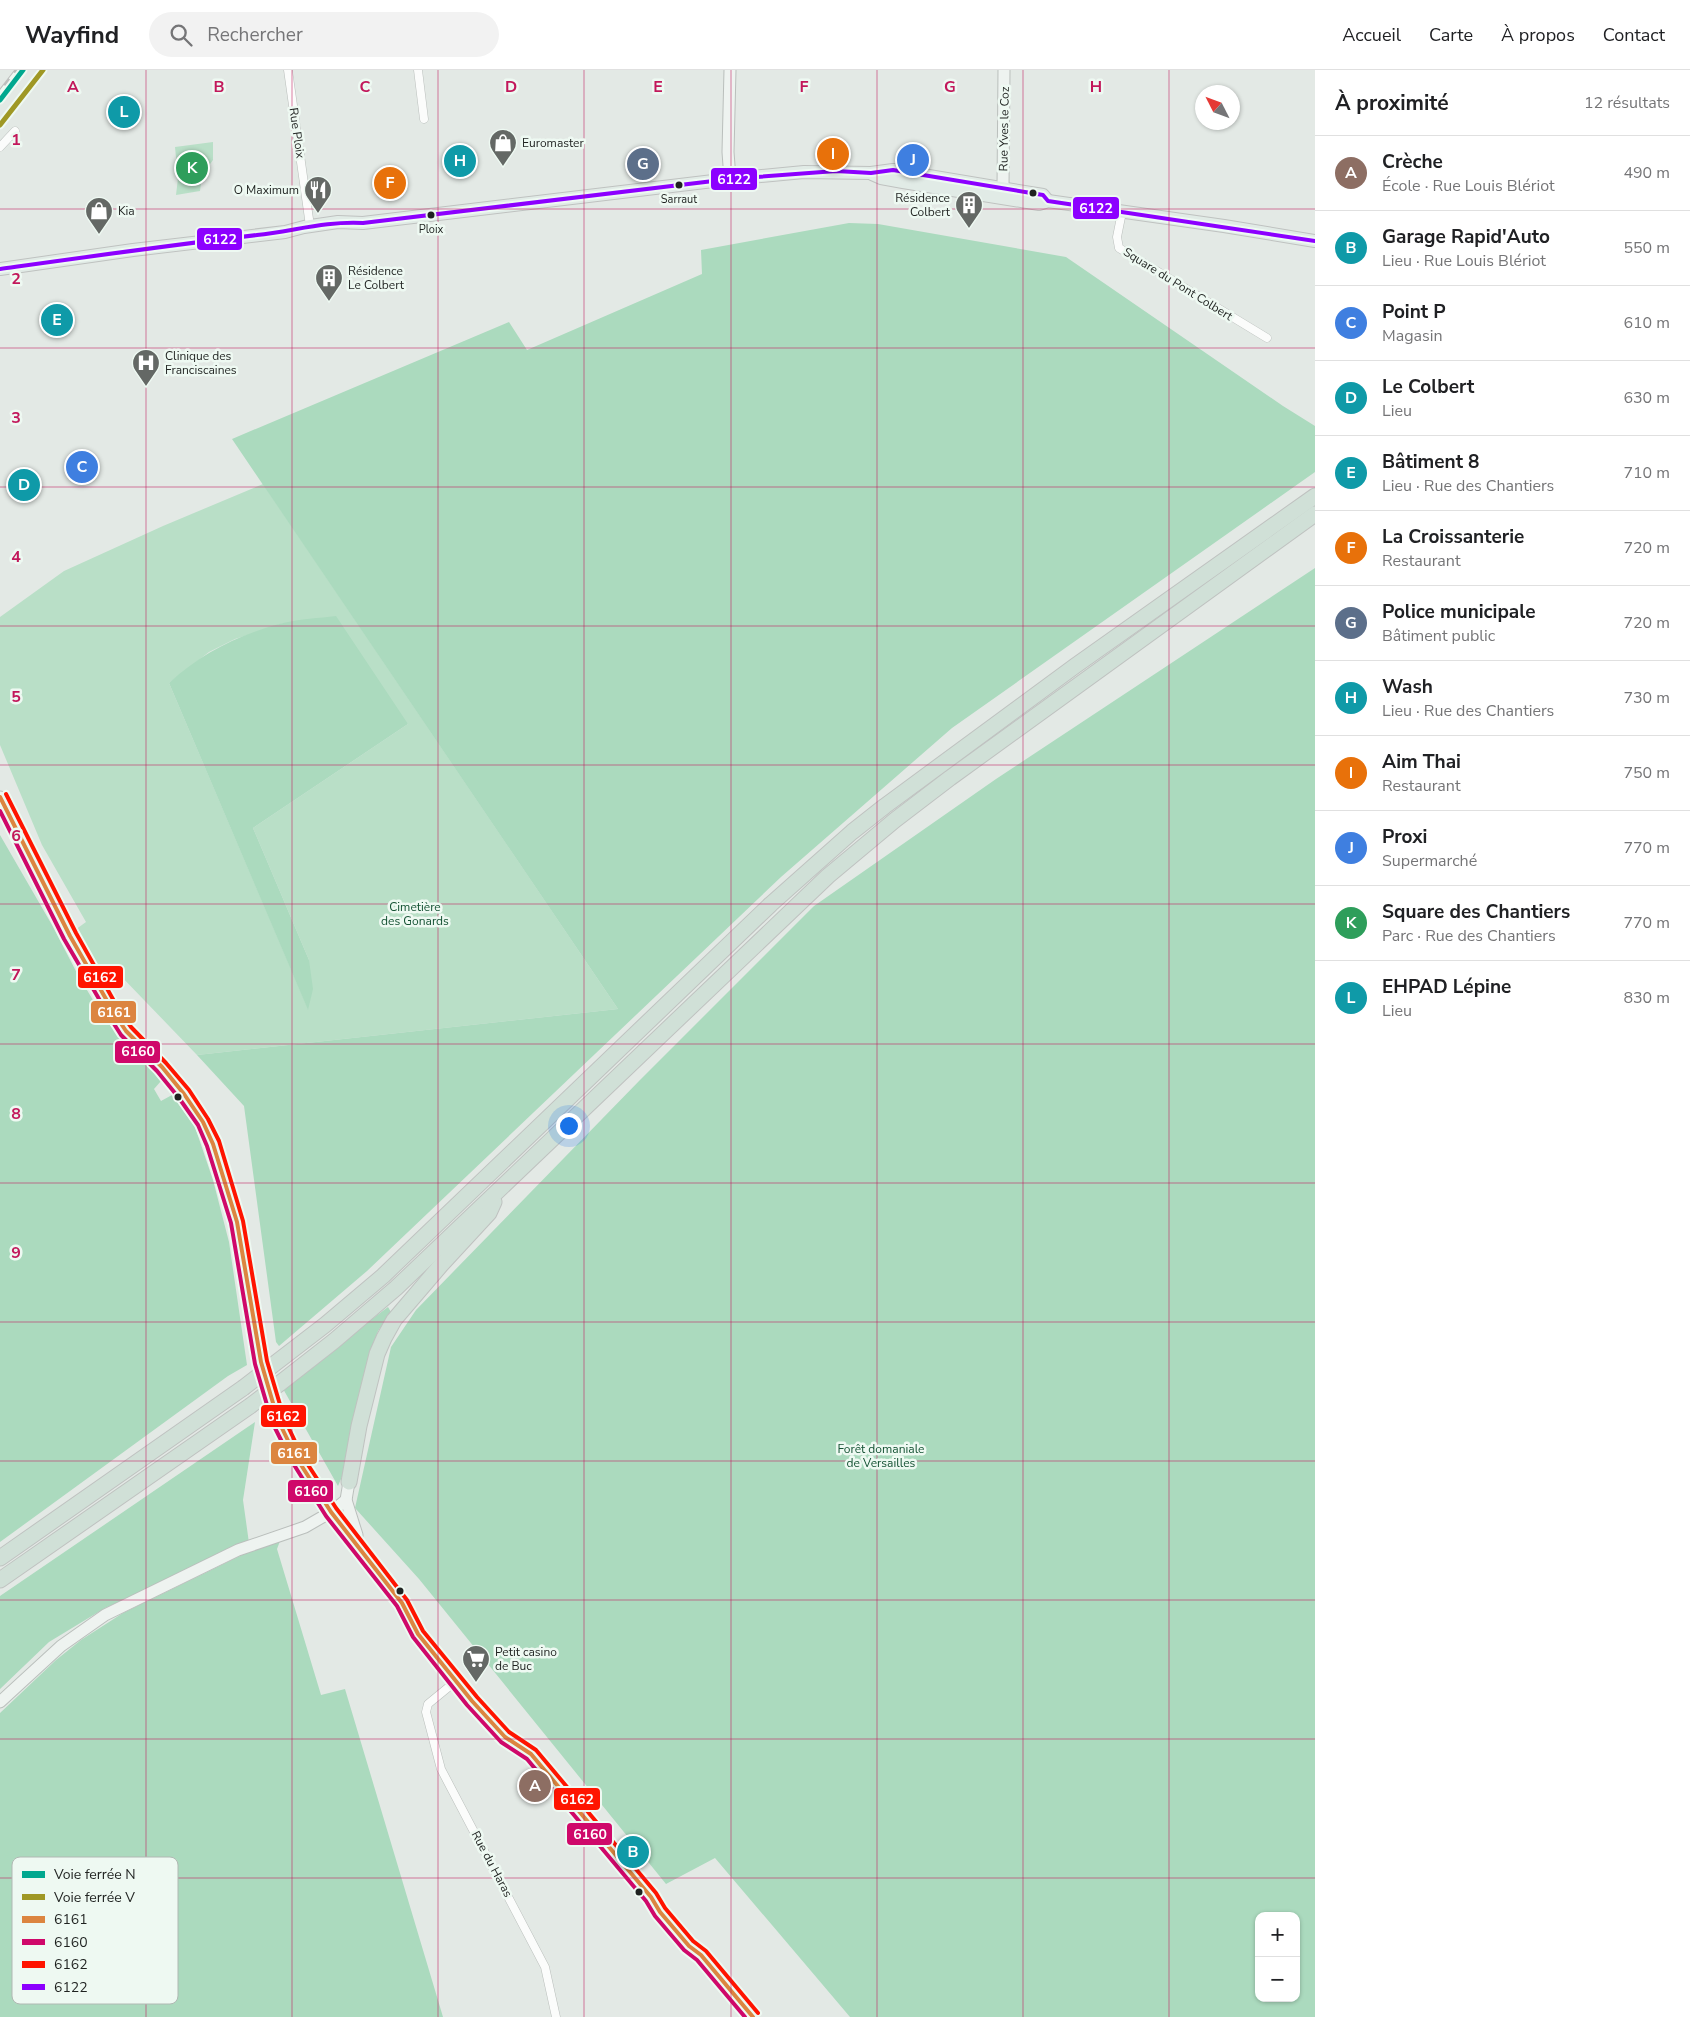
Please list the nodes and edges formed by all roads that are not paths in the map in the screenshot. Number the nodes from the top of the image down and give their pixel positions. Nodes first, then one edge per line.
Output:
1 (288, 70) edge
2 (418, 70) edge
3 (730, 70) edge
4 (1004, 70) edge
5 (424, 119) dead end
6 (15, 131) dead end
7 (0, 147) edge
8 (730, 179) junction
9 (1002, 192) junction
10 (1122, 212) junction
11 (355, 224) junction
12 (310, 226) junction
13 (285, 232) junction
14 (1315, 241) edge
15 (0, 269) edge
16 (1267, 338) dead end
17 (1313, 500) edge
18 (0, 797) edge
19 (500, 1189) junction
20 (267, 1364) junction
21 (272, 1404) dead end
22 (349, 1482) joint
23 (346, 1500) junction
24 (331, 1512) junction
25 (356, 1545) junction
26 (0, 1558) edge
27 (0, 1580) edge
28 (456, 1681) junction
29 (0, 1702) edge
30 (556, 2017) edge
31 (753, 2017) edge

1 - 12 street, Rue Ploix
2 - 5 street
3 - 8 main road
4 - 9 main road, Rue Yves le Coz
6 - 7 street
8 - 9 main road
8 - 11 main road
9 - 10 main road
10 - 14 main road
10 - 16 street, Square du Pont Colbert
11 - 12 main road
11 - 13 main road
12 - 13 main road
13 - 15 main road
17 - 19 highway
17 - 20 highway
18 - 20 main road
19 - 22 highway
19 - 27 highway, bridge
20 - 26 highway, bridge
21 - 24 main road
22 - 23 main road
23 - 24 main road
23 - 25 main road
24 - 25 main road
24 - 29 main road
25 - 28 main road
28 - 30 street, Rue du Haras
28 - 31 main road

